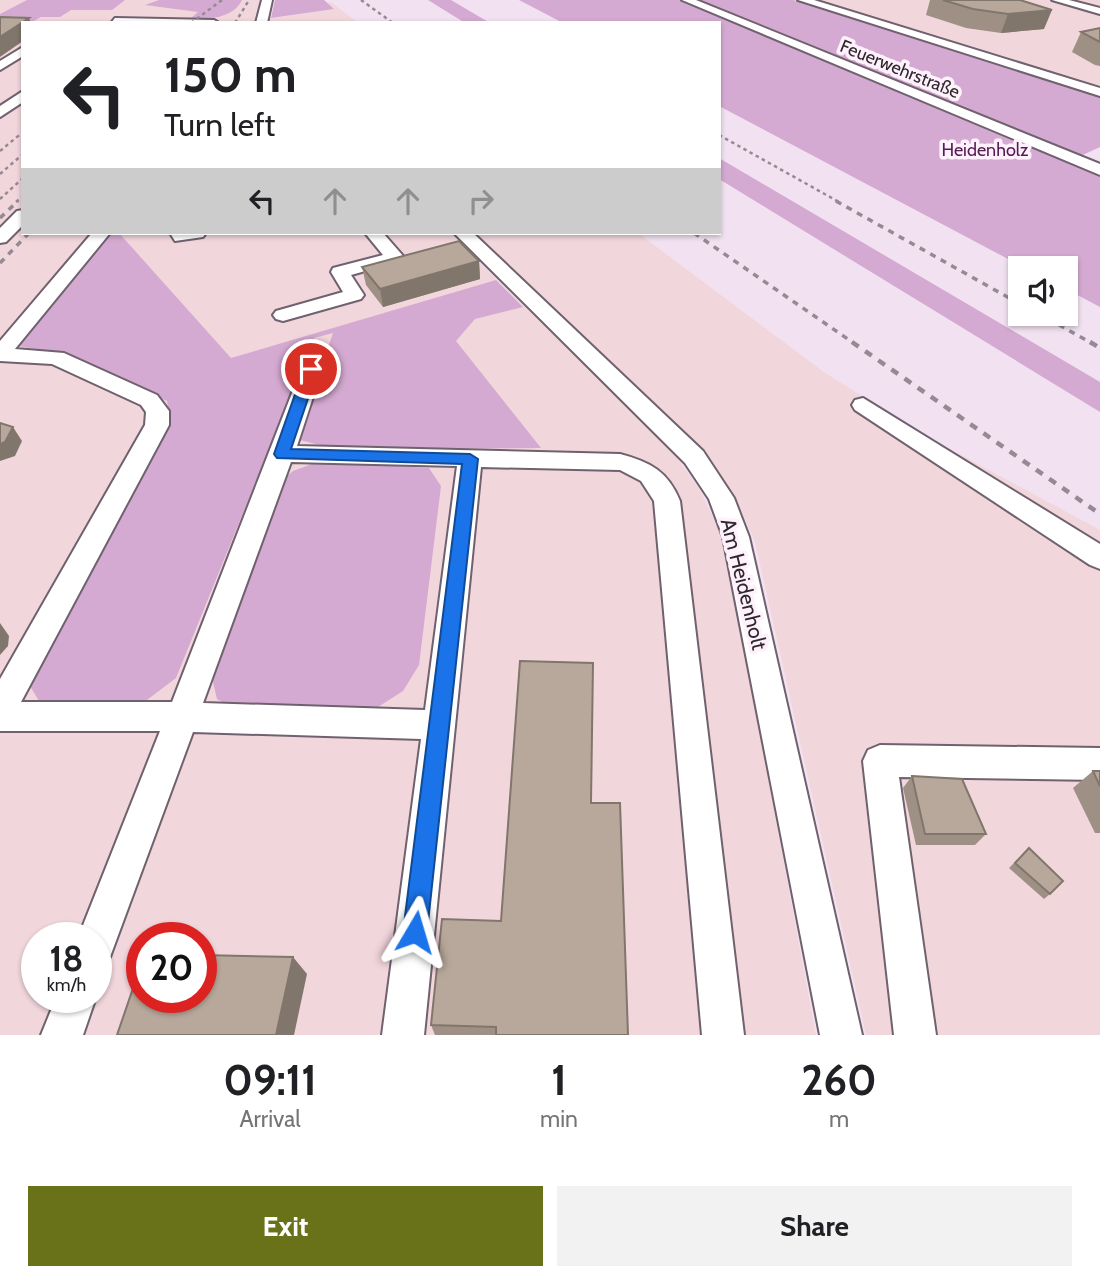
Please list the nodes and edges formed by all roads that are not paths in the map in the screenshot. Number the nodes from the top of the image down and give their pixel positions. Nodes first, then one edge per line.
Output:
1 (267, 0) edge
2 (687, 0) edge
3 (803, 0) edge
4 (1057, 0) edge
5 (134, 7) dead end
6 (1100, 11) edge
7 (116, 21) edge
8 (262, 21) edge
9 (21, 52) edge
10 (0, 66) edge
11 (1100, 92) edge
12 (21, 97) edge
13 (0, 113) edge
14 (1100, 149) edge
15 (1076, 160) junction
16 (1100, 170) edge
17 (21, 217) edge
18 (99, 235) edge
19 (376, 235) edge
20 (465, 235) edge
21 (0, 238) edge
22 (284, 314) dead end
23 (318, 348) dead end
24 (0, 355) edge
25 (863, 405) dead end
26 (282, 454) junction
27 (470, 459) junction
28 (1100, 558) edge
29 (0, 709) edge
30 (0, 716) edge
31 (181, 717) junction
32 (441, 725) junction
33 (1100, 764) edge
34 (104, 922) edge
35 (70, 1013) edge
36 (62, 1035) edge
37 (402, 1035) edge
38 (723, 1035) edge
39 (841, 1035) edge
40 (915, 1035) edge

1 - 8 street
2 - 15 street, Feuerwehrstraße
3 - 11 street
4 - 6 street
5 - 7 street
9 - 10 street
12 - 13 street
14 - 15 lane
15 - 16 street, Feuerwehrstraße
17 - 21 street
18 - 24 street
19 - 22 street
20 - 39 street, Am Heidenholt
23 - 26 street
24 - 29 street
25 - 28 street
26 - 27 street
26 - 31 street
27 - 32 street
27 - 38 street
30 - 31 street
31 - 32 street
31 - 34 street
32 - 37 street
33 - 40 street
35 - 36 street

